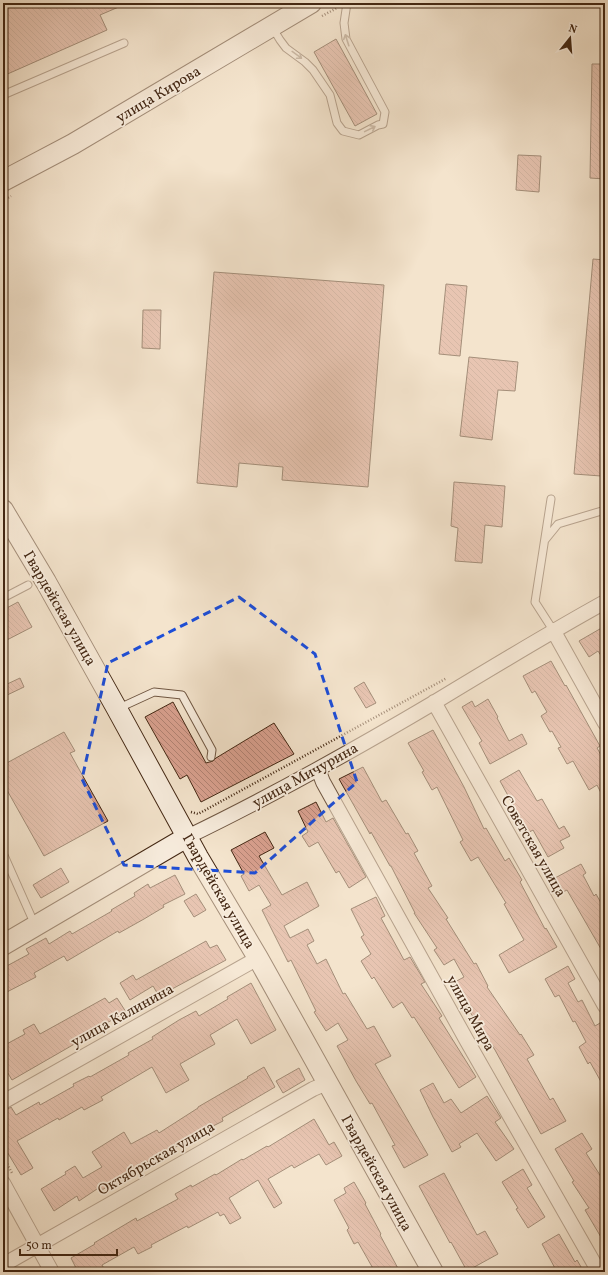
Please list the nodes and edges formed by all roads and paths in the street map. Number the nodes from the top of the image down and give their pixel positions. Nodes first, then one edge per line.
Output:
1 (311, 3) edge
2 (347, 3) edge
3 (283, 18) junction
4 (124, 43) dead end
5 (3, 95) edge
6 (3, 181) edge
7 (551, 499) dead end
8 (3, 510) edge
9 (605, 510) edge
10 (544, 542) junction
11 (28, 585) dead end
12 (3, 598) edge
13 (605, 602) edge
14 (553, 630) junction
15 (450, 676) dead end
16 (434, 702) junction
17 (117, 709) junction
18 (605, 723) edge
19 (211, 757) dead end
20 (318, 769) junction
21 (188, 810) dead end
22 (187, 838) junction
23 (3, 853) edge
24 (36, 927) junction
25 (3, 945) edge
26 (258, 958) junction
27 (605, 1006) edge
28 (327, 1083) junction
29 (3, 1102) edge
30 (3, 1183) edge
31 (37, 1246) junction
32 (3, 1265) edge
33 (52, 1272) edge
34 (433, 1272) edge
35 (599, 1272) edge

1 - 3 street, улица Кирова
3 -> 2 lane
3 - 6 street, улица Кирова
4 - 5 lane
7 - 10 lane
8 - 17 street, Гвардейская улица
9 - 10 lane
10 - 14 lane
11 - 12 lane
13 - 14 street, улица Мичурина
14 - 16 street, улица Мичурина
14 - 18 street
15 - 21 path
16 - 20 street, улица Мичурина
16 - 27 street, Советская улица
17 - 19 lane
17 - 22 street, Гвардейская улица
20 - 22 street, улица Мичурина
20 - 35 street, улица Мира
22 - 24 street, улица Мичурина
22 - 26 street, Гвардейская улица
23 - 24 lane
24 - 25 street, улица Мичурина
26 - 28 street, Гвардейская улица
26 - 29 street, улица Калинина
28 - 31 street, Октябрьская улица
28 - 34 street, Гвардейская улица
30 - 31 street
31 - 32 street, Октябрьская улица
31 - 33 street

